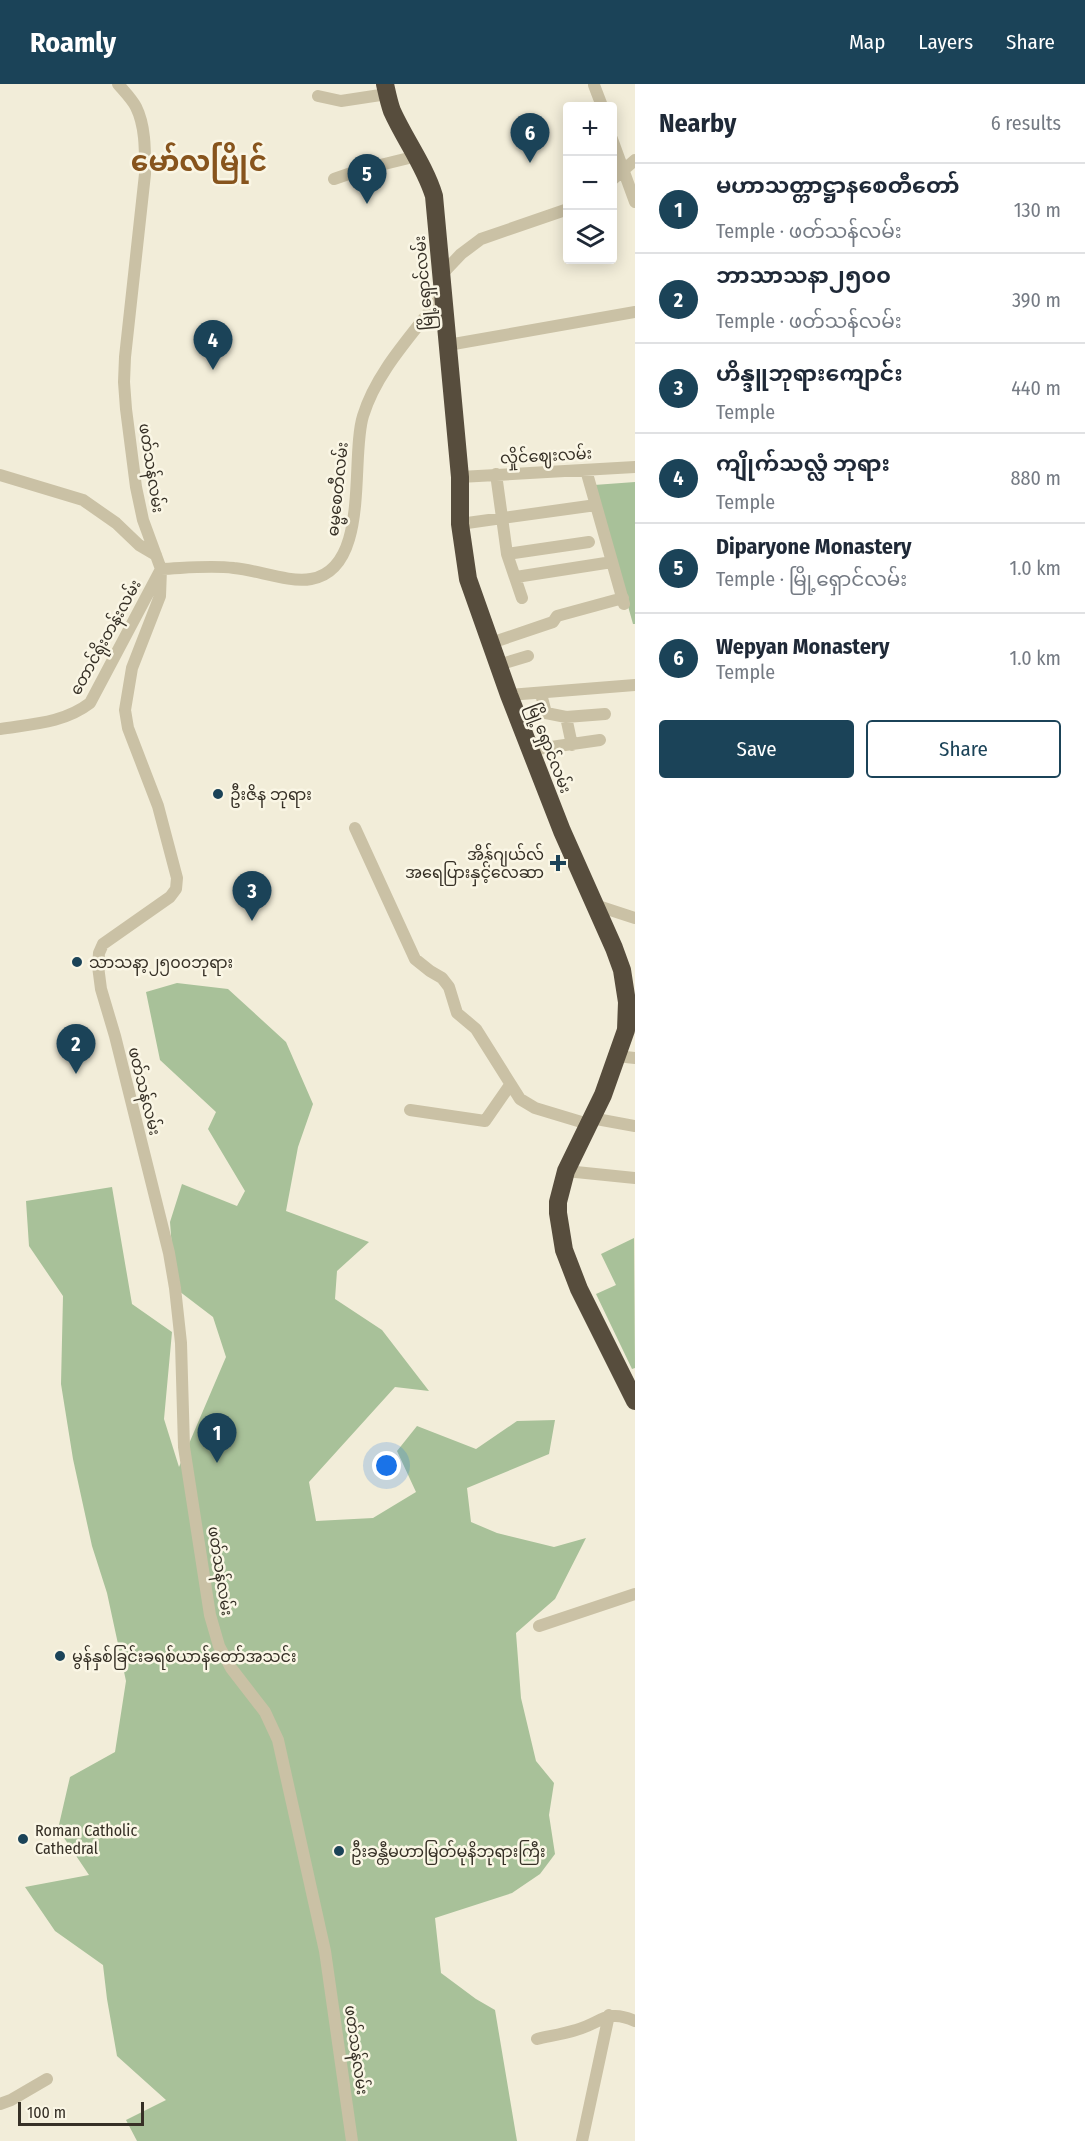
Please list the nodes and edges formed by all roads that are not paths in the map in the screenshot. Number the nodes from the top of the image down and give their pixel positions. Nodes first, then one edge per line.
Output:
1 (118, 84) edge
2 (594, 85) edge
3 (386, 89) edge
4 (318, 96) dead end
5 (600, 102) edge
6 (617, 154) edge
7 (417, 156) junction
8 (635, 160) edge
9 (623, 171) junction
10 (617, 176) edge
11 (334, 179) dead end
12 (635, 202) edge
13 (564, 210) edge
14 (442, 274) junction
15 (443, 294) junction
16 (635, 312) edge
17 (448, 345) junction
18 (635, 467) edge
19 (586, 470) junction
20 (496, 474) junction
21 (0, 475) edge
22 (460, 477) junction
23 (596, 505) junction
24 (501, 517) junction
25 (460, 524) junction
26 (589, 543) dead end
27 (507, 554) junction
28 (156, 555) junction
29 (612, 562) junction
30 (161, 569) junction
31 (516, 577) junction
32 (522, 598) dead end
33 (491, 643) junction
34 (528, 656) dead end
35 (498, 665) junction
36 (635, 685) edge
37 (541, 694) junction
38 (509, 695) junction
39 (605, 714) dead end
40 (566, 717) junction
41 (0, 729) edge
42 (600, 740) dead end
43 (572, 745) junction
44 (530, 750) junction
45 (355, 828) dead end
46 (595, 905) junction
47 (635, 918) edge
48 (626, 1057) edge
49 (510, 1084) junction
50 (410, 1110) dead end
51 (589, 1121) junction
52 (635, 1126) edge
53 (566, 1171) junction
54 (635, 1178) edge
55 (635, 1401) edge
56 (635, 1594) edge
57 (539, 1626) dead end
58 (609, 2015) junction
59 (635, 2021) edge
60 (537, 2039) dead end
61 (47, 2079) dead end
62 (0, 2103) edge
63 (352, 2141) edge
64 (582, 2141) edge

1 - 28 street, ဖတ်သန်လမ်း
2 - 5 street
3 - 4 street
3 - 7 highway, မြို့ရှောင်လမ်း
6 - 9 street
7 - 11 street
7 - 14 highway, မြို့ရှောင်လမ်း
8 - 9 street
9 - 10 street
9 - 12 street
13 - 14 street
14 - 15 highway, မြို့ရှောင်လမ်း
15 - 17 highway, မြို့ရှောင်လမ်း
15 - 30 street, ဓမ္မစေတီလမ်း
16 - 17 street
17 - 22 highway, မြို့ရှောင်လမ်း
18 - 19 street, လှိုင်ဈေးလမ်း
19 - 20 street, လှိုင်ဈေးလမ်း
19 - 23 street
20 - 22 street, လှိုင်ဈေးလမ်း
20 - 24 street
21 - 28 street
22 - 25 highway, မြို့ရှောင်လမ်း
23 - 24 street
23 - 29 street
24 - 25 street
24 - 27 street
25 - 33 highway, မြို့ရှောင်လမ်း
26 - 27 street
27 - 31 street
28 - 30 street, ဖတ်သန်လမ်း
29 - 31 street
29 - 33 street
30 - 41 street, တောင်ရိုးတန်းလမ်း
30 - 63 street, ဖတ်သန်လမ်း
31 - 32 street
33 - 35 highway, မြို့ရှောင်လမ်း
34 - 35 street
35 - 38 highway, မြို့ရှောင်လမ်း
36 - 37 street
37 - 38 street
37 - 40 street
38 - 44 highway, မြို့ရှောင်လမ်း
39 - 40 street
40 - 43 street
42 - 43 street
43 - 44 street
44 - 46 highway, မြို့ရှောင်လမ်း
45 - 49 street
46 - 47 street
46 - 48 highway, မြို့ရှောင်လမ်း
48 - 51 highway, မြို့ရှောင်လမ်း
49 - 50 street
49 - 51 street
51 - 52 street
51 - 53 highway, မြို့ရှောင်လမ်း
53 - 54 street
53 - 55 highway, မြို့ရှောင်လမ်း
56 - 57 street
58 - 59 street
58 - 60 street
58 - 64 street
61 - 62 street

